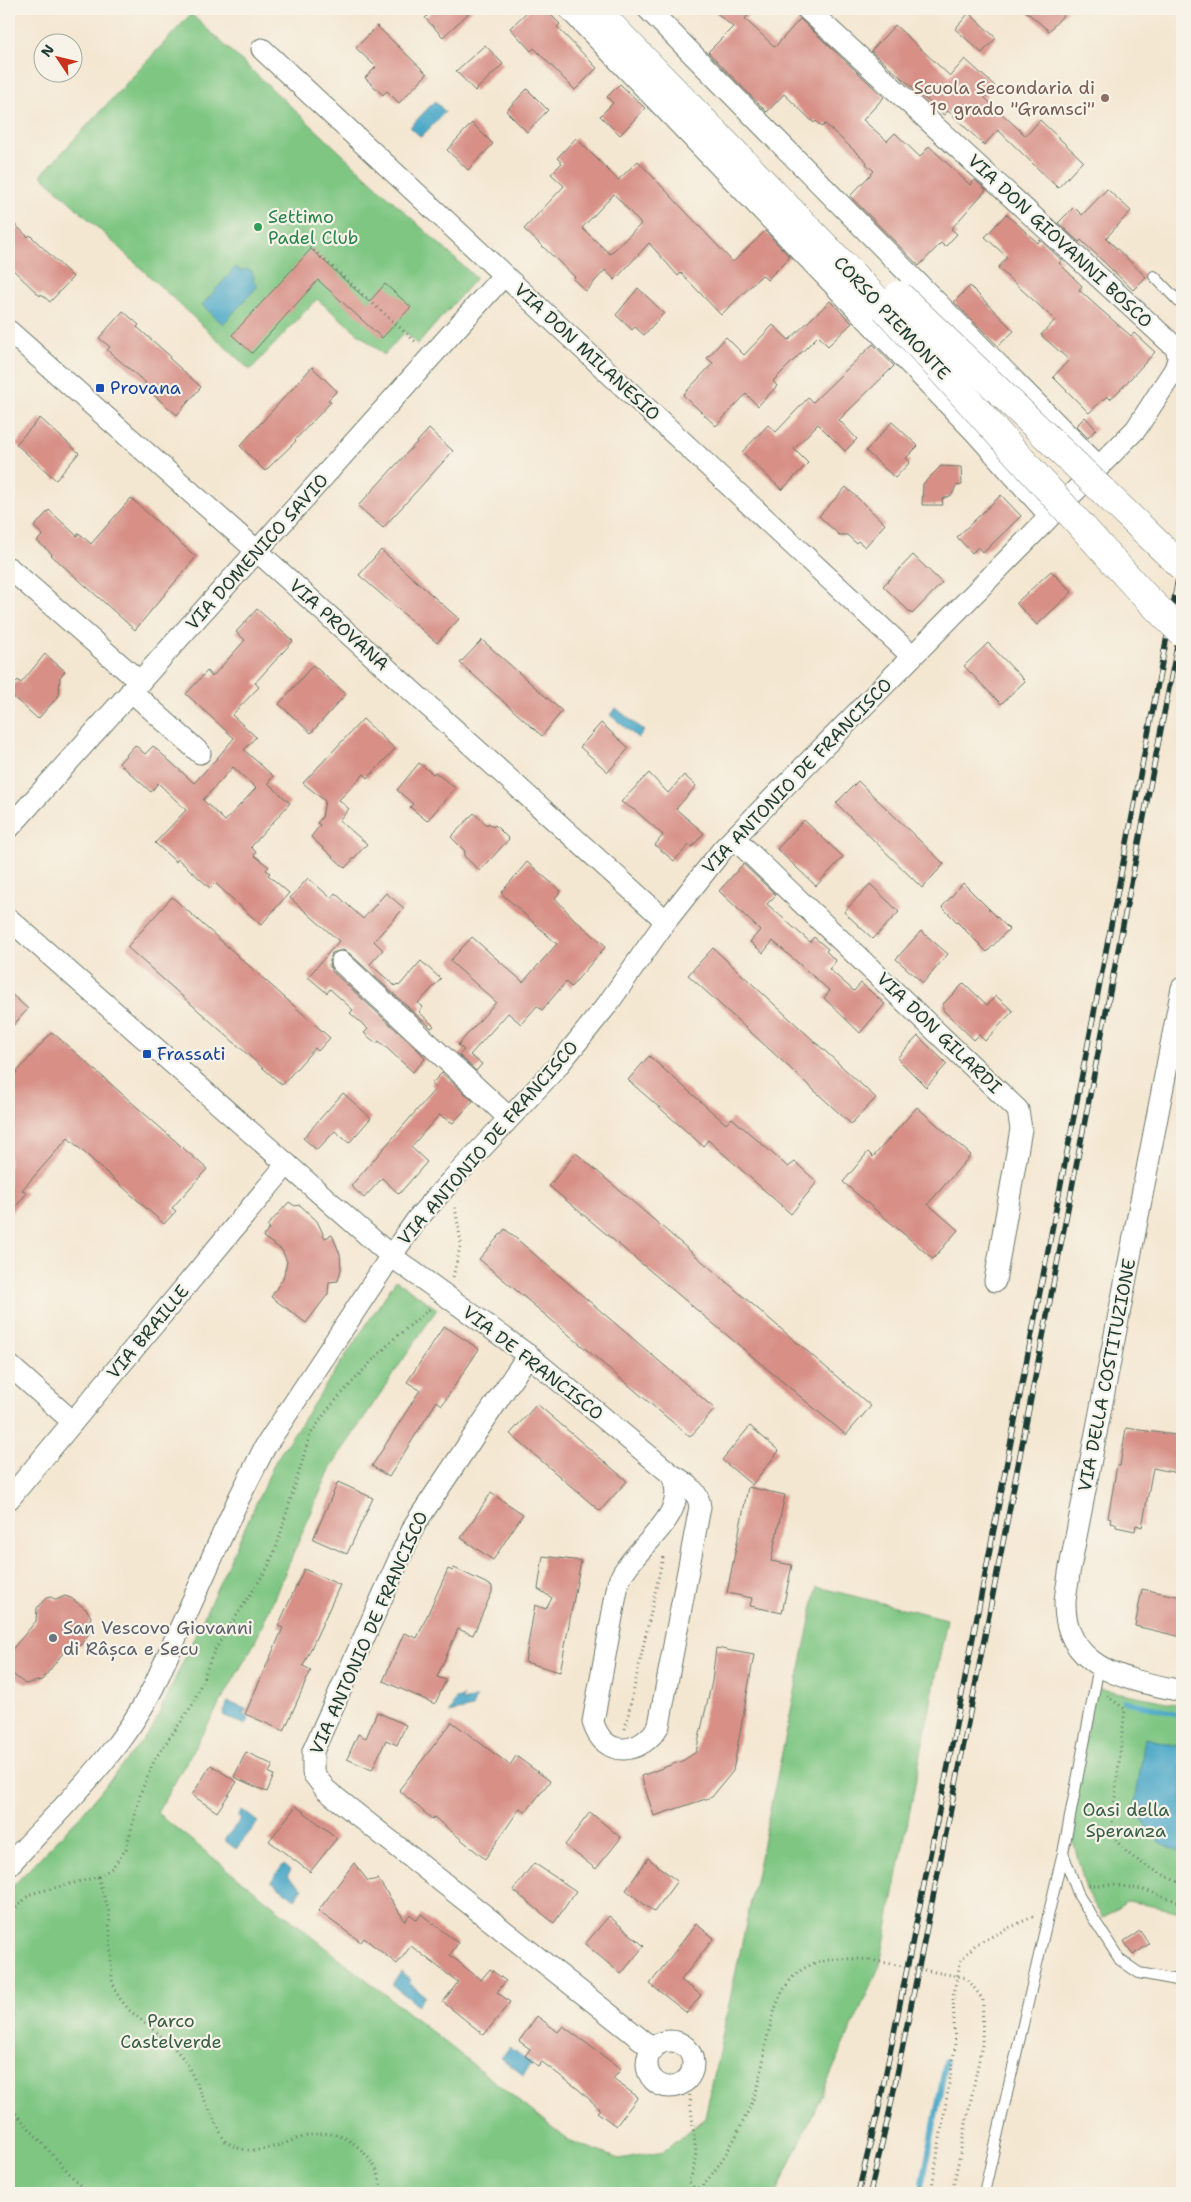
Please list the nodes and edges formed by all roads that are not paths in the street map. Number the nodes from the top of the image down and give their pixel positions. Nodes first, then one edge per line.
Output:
1 (569, 9) edge
2 (595, 9) edge
3 (616, 9) edge
4 (648, 9) edge
5 (807, 9) edge
6 (262, 49) dead end
7 (504, 275) junction
8 (1154, 276) dead end
9 (892, 302) junction
10 (1182, 305) edge
11 (9, 332) edge
12 (1181, 354) edge
13 (1099, 467) junction
14 (1050, 516) junction
15 (257, 551) junction
16 (1182, 567) edge
17 (9, 568) edge
18 (1182, 633) edge
19 (912, 656) junction
20 (136, 686) junction
21 (200, 753) dead end
22 (9, 828) edge
23 (734, 838) junction
24 (9, 919) edge
25 (666, 921) junction
26 (342, 962) dead end
27 (1182, 988) edge
28 (508, 1117) junction
29 (287, 1164) junction
30 (391, 1256) junction
31 (995, 1281) dead end
32 (528, 1355) junction
33 (9, 1365) edge
34 (73, 1422) junction
35 (672, 1475) junction
36 (9, 1499) edge
37 (1099, 1666) junction
38 (1182, 1691) edge
39 (1062, 1853) junction
40 (9, 1865) edge
41 (1182, 1981) edge
42 (653, 2049) junction
43 (984, 2193) edge

1 - 14 street, CORSO PIEMONTE
2 - 9 main road, CORSO PIEMONTE
3 - 9 main road, CORSO PIEMONTE
4 - 13 street
5 - 12 street, VIA DON GIOVANNI BOSCO
6 - 7 street, VIA DON MILANESIO
7 - 15 street, VIA DOMENICO SAVIO
7 - 19 street, VIA DON MILANESIO
8 - 10 lane
9 - 16 main road, CORSO PIEMONTE, bridge
9 - 18 main road, CORSO PIEMONTE, bridge
11 - 15 street, VIA PROVANA
12 - 13 street, VIA DON GIOVANNI BOSCO
13 - 14 street, VIA DON GIOVANNI BOSCO
14 - 19 street, VIA ANTONIO DE FRANCISCO
15 - 20 street, VIA DOMENICO SAVIO
15 - 25 street, VIA PROVANA
17 - 20 street
19 - 23 street, VIA ANTONIO DE FRANCISCO
20 - 21 street
20 - 22 street, VIA DOMENICO SAVIO
23 - 25 street, VIA ANTONIO DE FRANCISCO
23 - 31 street, VIA DON GILARDI
24 - 29 street, VIA DE FRANCISCO
25 - 28 street, VIA ANTONIO DE FRANCISCO
26 - 28 street
27 - 37 street, VIA DELLA COSTITUZIONE
28 - 30 street, VIA ANTONIO DE FRANCISCO
29 - 30 street, VIA DE FRANCISCO
29 - 34 street, VIA BRAILLE
30 - 32 street, VIA DE FRANCISCO
30 - 40 street, VIA ANTONIO DE FRANCISCO
32 - 35 street, VIA DE FRANCISCO
32 - 42 street, VIA ANTONIO DE FRANCISCO
33 - 34 street
34 - 36 street, VIA BRAILLE
35 - 35 street, VIA DE FRANCISCO
37 - 38 street, VIA DELLA COSTITUZIONE
37 - 39 lane
39 - 41 lane
39 - 43 lane
42 - 42 street

